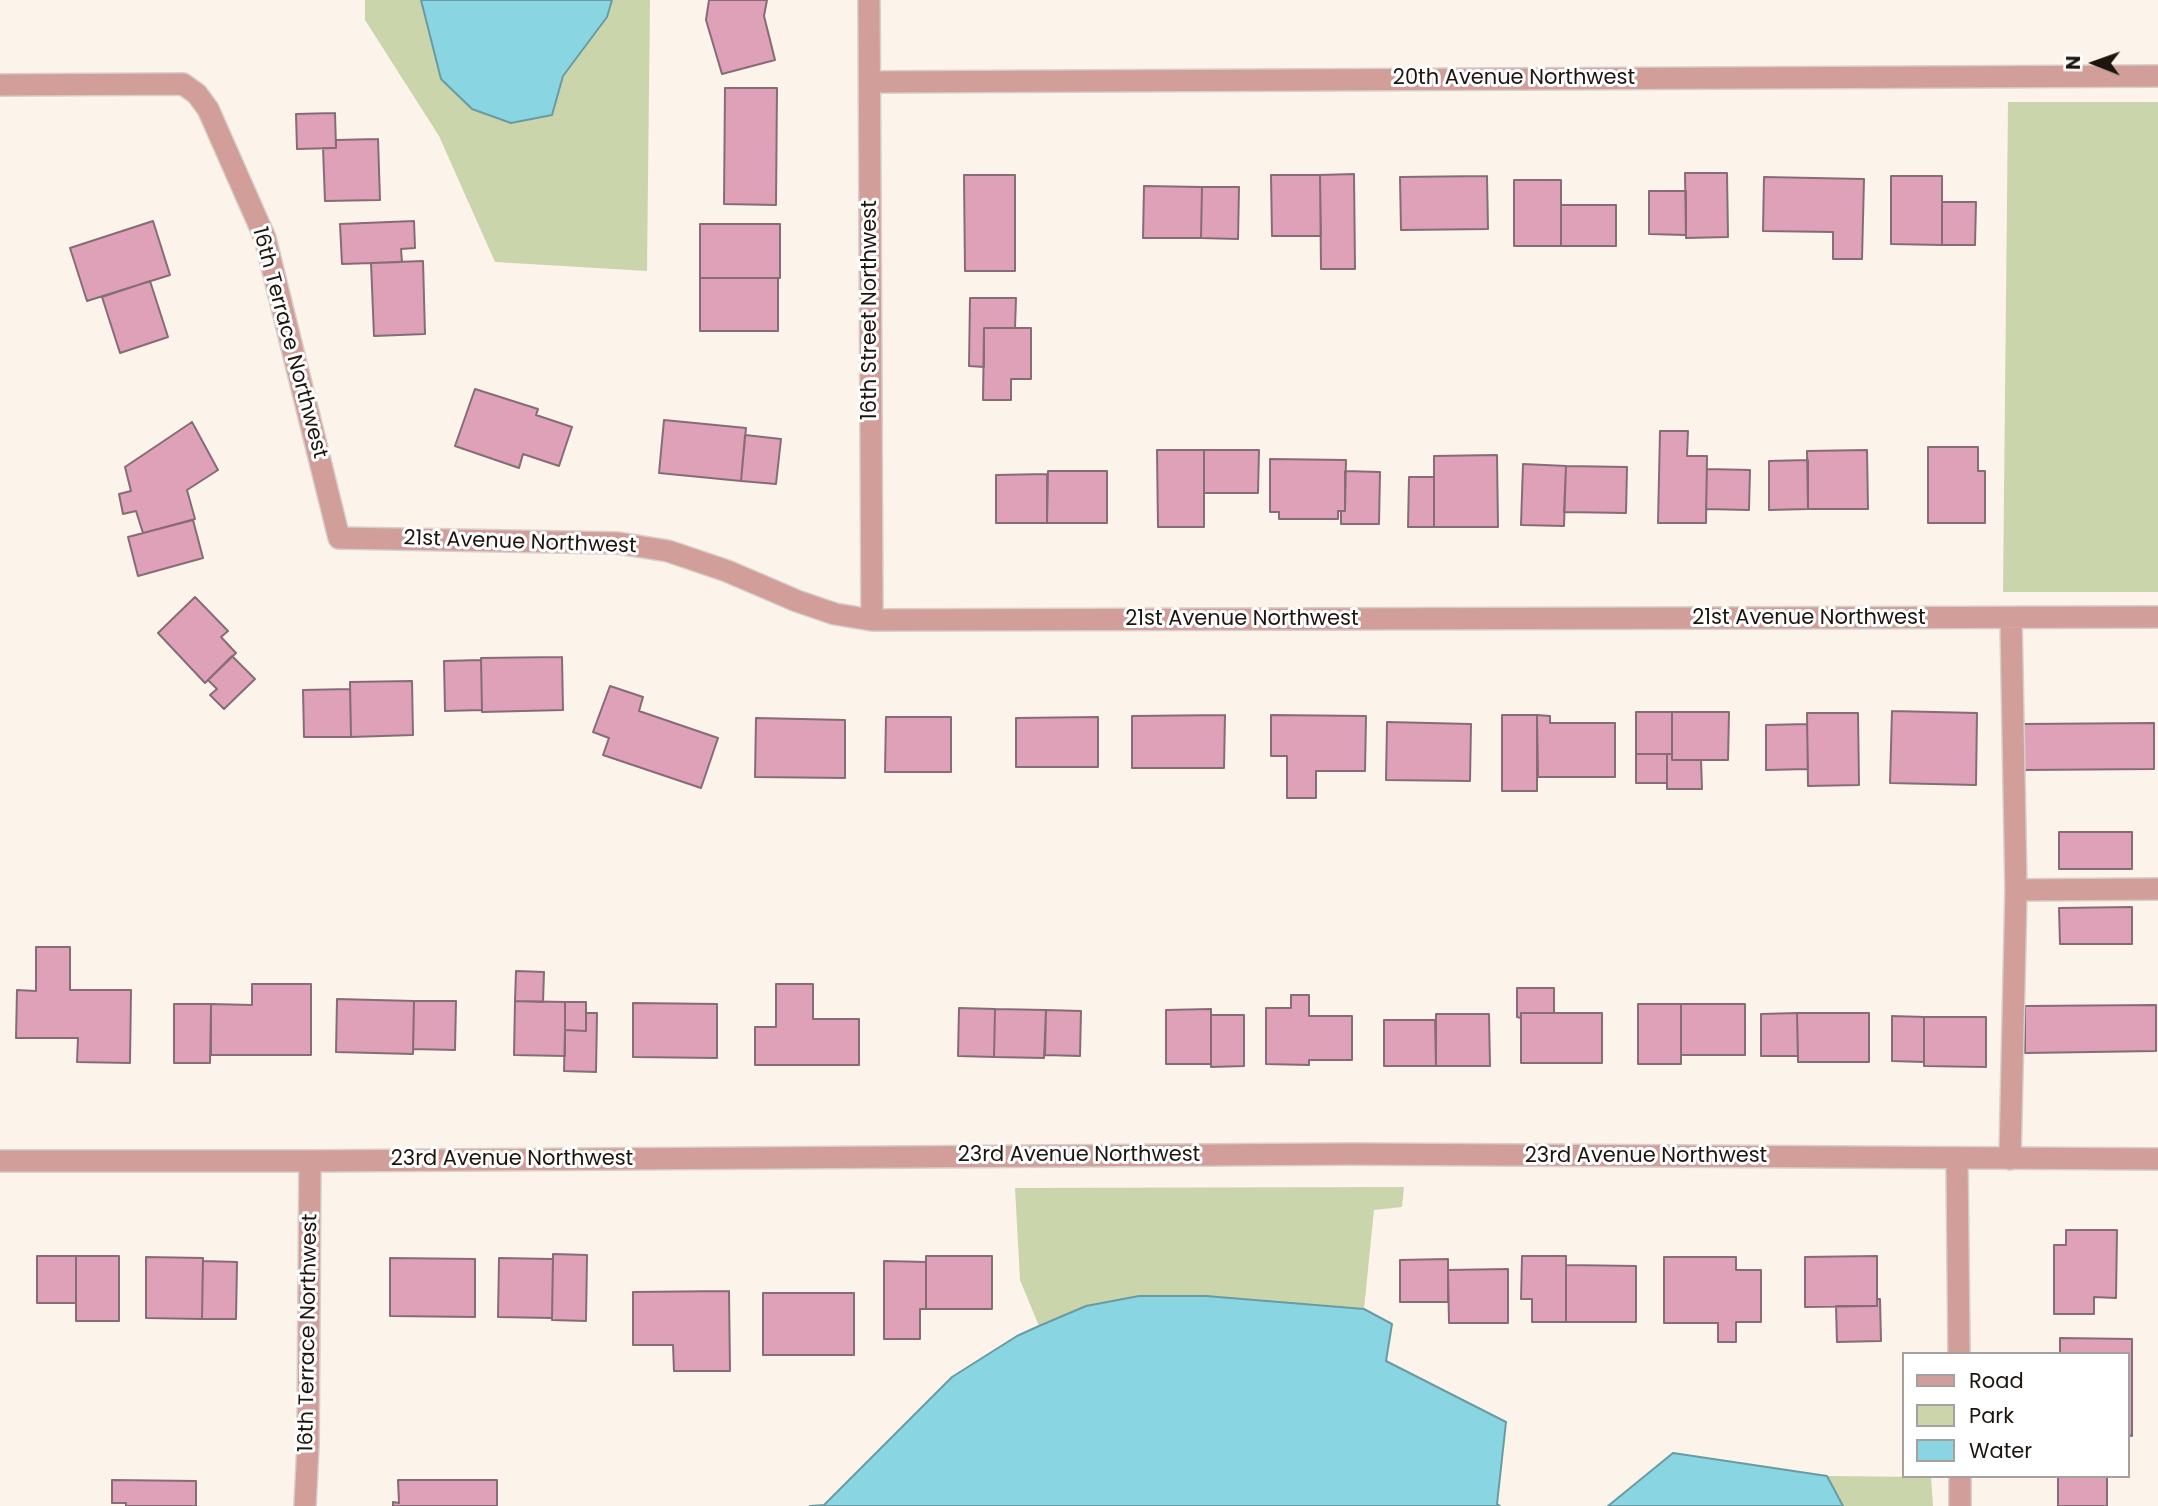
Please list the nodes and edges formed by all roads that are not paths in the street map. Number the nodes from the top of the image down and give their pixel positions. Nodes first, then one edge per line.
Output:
1 (869, 0) edge
2 (2158, 76) edge
3 (870, 82) junction
4 (0, 85) edge
5 (339, 538) joint
6 (2158, 617) edge
7 (2011, 618) junction
8 (872, 621) junction
9 (2016, 890) junction
10 (2158, 890) edge
11 (1956, 1159) junction
12 (2010, 1159) junction
13 (2158, 1159) edge
14 (0, 1161) edge
15 (310, 1161) junction
16 (1959, 1352) edge
17 (1960, 1478) edge
18 (305, 1506) edge
19 (1960, 1506) edge

1 - 3 street, 16th Street Northwest
2 - 3 street, 20th Avenue Northwest
3 - 8 street, 16th Street Northwest
4 - 5 street, 16th Terrace Northwest
5 - 8 street, 21st Avenue Northwest
6 - 7 street, 21st Avenue Northwest
7 - 8 street, 21st Avenue Northwest
7 - 9 street
9 - 10 street
9 - 12 street
11 - 12 street, 23rd Avenue Northwest
11 - 15 street, 23rd Avenue Northwest
11 - 16 street
12 - 13 street, 23rd Avenue Northwest
14 - 15 street, 23rd Avenue Northwest
15 - 18 street, 16th Terrace Northwest
17 - 19 street

